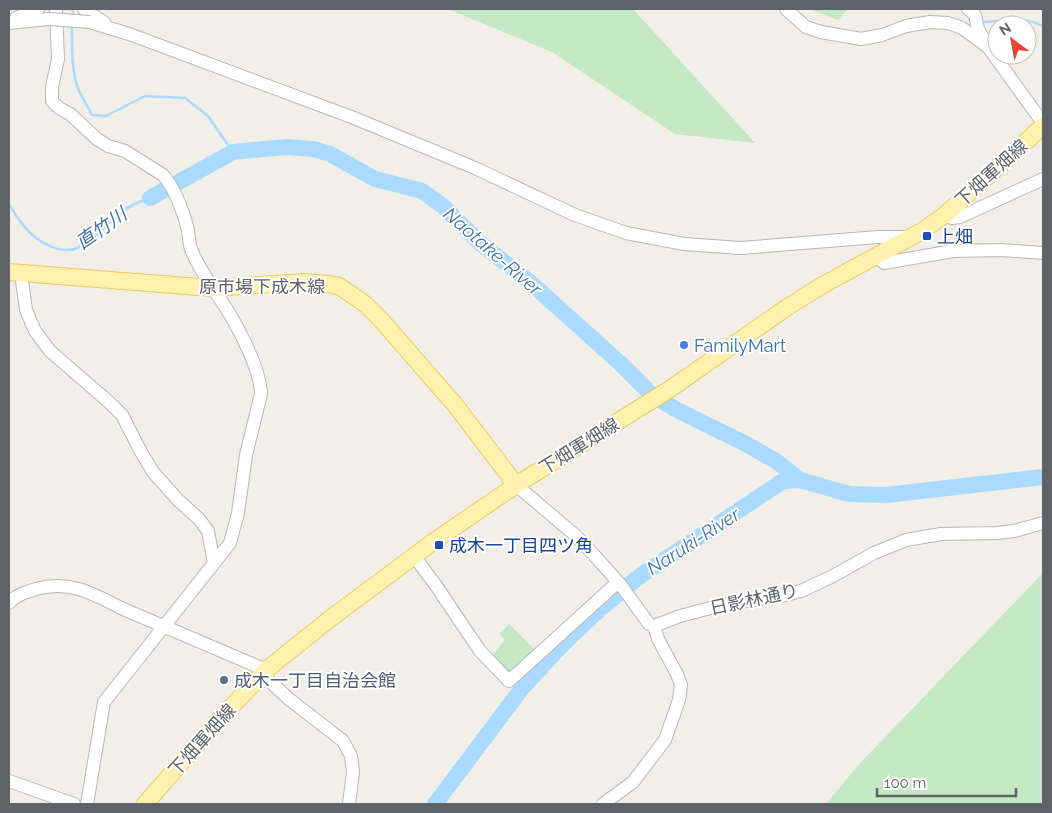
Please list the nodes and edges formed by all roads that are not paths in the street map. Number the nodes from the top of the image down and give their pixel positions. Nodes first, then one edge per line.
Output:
1 (38, 9) edge
2 (56, 9) edge
3 (84, 9) edge
4 (786, 9) edge
5 (975, 11) edge
6 (22, 15) junction
7 (9, 22) edge
8 (112, 28) junction
9 (987, 45) edge
10 (987, 46) edge
11 (1001, 65) edge
12 (1043, 124) edge
13 (1043, 179) edge
14 (946, 214) junction
15 (912, 237) junction
16 (1043, 253) edge
17 (877, 256) junction
18 (15, 272) edge
19 (212, 288) junction
20 (516, 485) junction
21 (1043, 523) edge
22 (414, 556) junction
23 (214, 563) junction
24 (619, 583) junction
25 (9, 602) edge
26 (164, 626) junction
27 (654, 626) junction
28 (264, 672) junction
29 (9, 781) edge
30 (74, 804) edge
31 (87, 804) edge
32 (146, 804) edge
33 (349, 804) edge
34 (603, 804) edge

1 - 6 street
2 - 6 street
2 - 19 street
3 - 8 street
4 - 10 street
5 - 9 street
6 - 7 street
7 - 8 street, bridge
8 - 15 street
11 - 12 street
12 - 14 main road, 下畑軍畑線
13 - 14 street
14 - 15 main road, 下畑軍畑線
15 - 17 main road, 下畑軍畑線
16 - 17 street
17 - 20 main road, 下畑軍畑線
18 - 19 main road, 原市場下成木線
18 - 23 street
19 - 20 main road, 原市場下成木線
19 - 23 street
20 - 22 main road, 下畑軍畑線
20 - 24 street
21 - 27 street, 日影林通り
22 - 24 street
22 - 28 main road, 下畑軍畑線
23 - 26 street
24 - 27 street
25 - 26 street
26 - 28 street
26 - 31 street
27 - 34 street
28 - 32 main road, 下畑軍畑線
28 - 33 street
29 - 30 street

